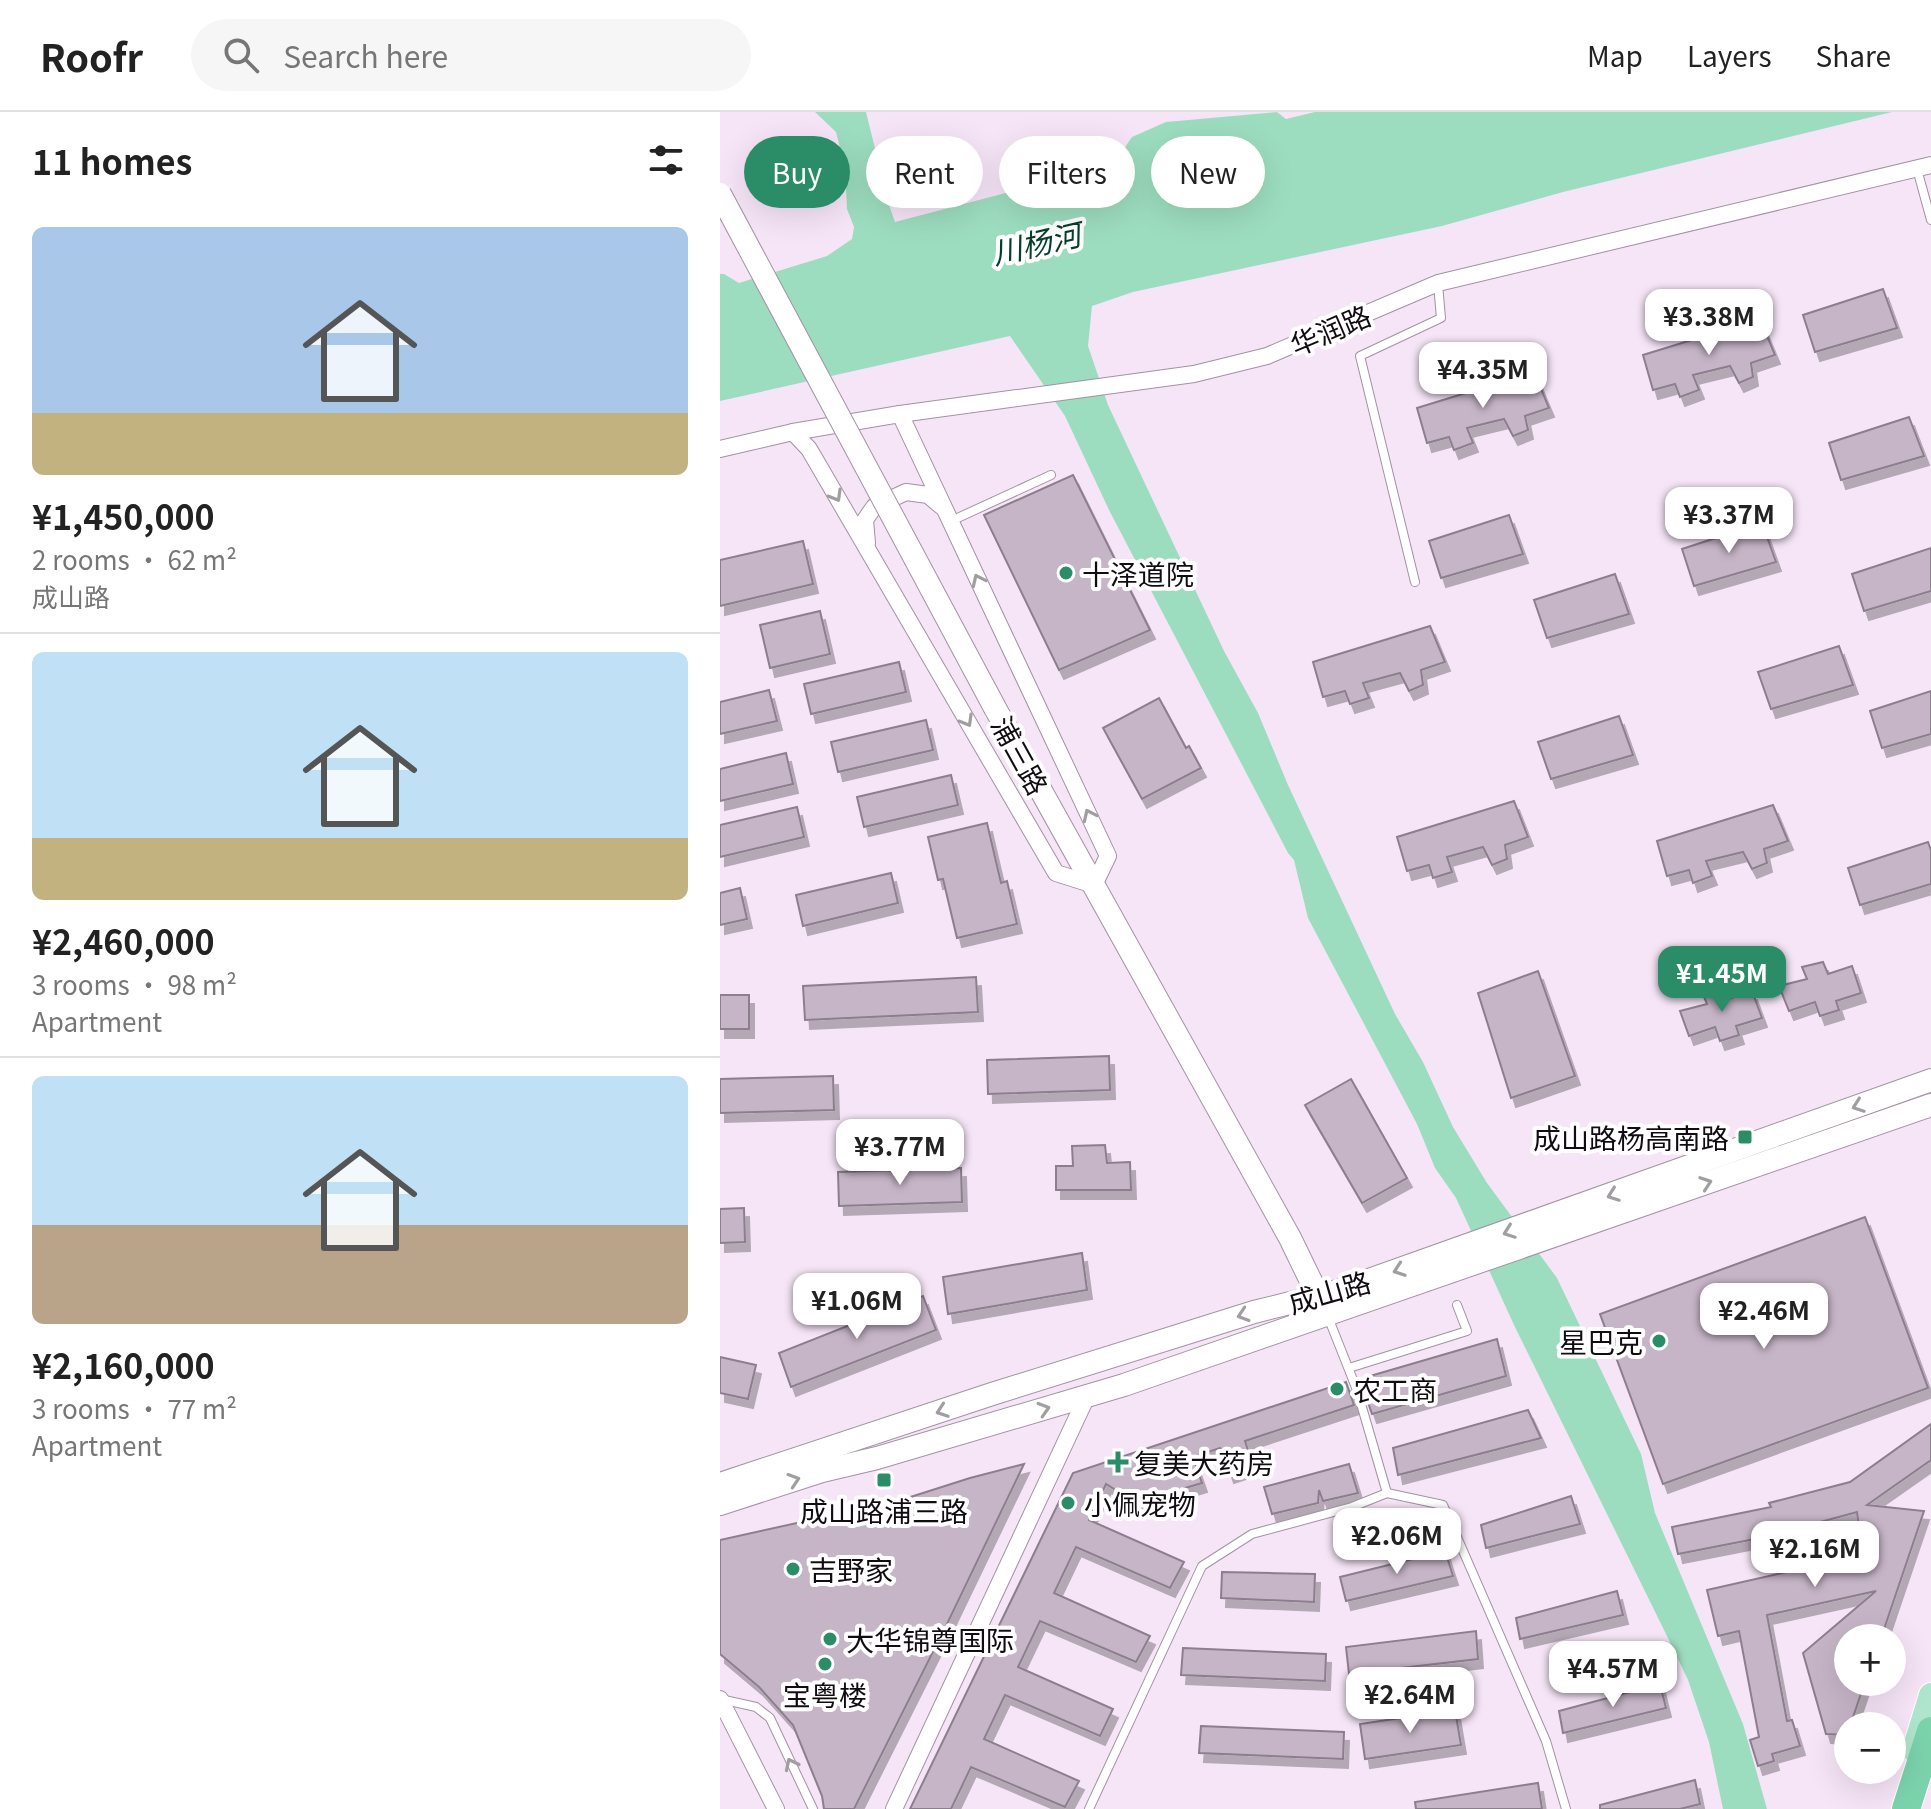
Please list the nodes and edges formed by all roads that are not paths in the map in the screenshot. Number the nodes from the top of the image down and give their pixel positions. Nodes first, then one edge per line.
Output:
1 (1924, 166) edge
2 (720, 194) edge
3 (1931, 220) edge
4 (1438, 283) junction
5 (900, 414) junction
6 (793, 432) junction
7 (720, 449) edge
8 (1051, 475) dead end
9 (948, 515) junction
10 (868, 550) junction
11 (1415, 582) dead end
12 (1094, 885) junction
13 (1931, 1080) edge
14 (1931, 1105) edge
15 (1548, 1227) junction
16 (1323, 1305) junction
17 (1457, 1305) dead end
18 (1349, 1368) junction
19 (1087, 1396) junction
20 (720, 1484) edge
21 (1387, 1493) junction
22 (720, 1504) edge
23 (1931, 1695) edge
24 (720, 1699) edge
25 (1931, 1731) edge
26 (776, 1809) edge
27 (813, 1809) edge
28 (894, 1809) edge
29 (1089, 1809) edge
30 (1566, 1809) edge
31 (1896, 1809) edge
32 (1906, 1809) edge

1 - 3 lane
1 - 4 street, 华润路
2 - 12 main road, 浦三路, bridge
4 - 5 street, 华润路
4 - 11 lane
5 - 6 street, 华润路
5 - 9 street
6 - 7 street, 华润路
6 -> 10 street
8 - 9 lane
9 - 10 street
12 -> 9 street
10 -> 12 street
12 - 16 main road, 浦三路
13 -> 15 main road, 成山路
15 -> 14 main road, 成山路
15 - 16 main road, 成山路
16 - 18 lane
16 - 19 main road, 成山路
16 -> 20 main road, 成山路
17 - 18 lane
18 - 21 lane
22 -> 19 main road, 成山路
19 - 28 street
21 - 29 lane
21 - 30 lane
23 - 31 main road
24 - 26 street
27 -> 24 lane
25 - 32 highway

